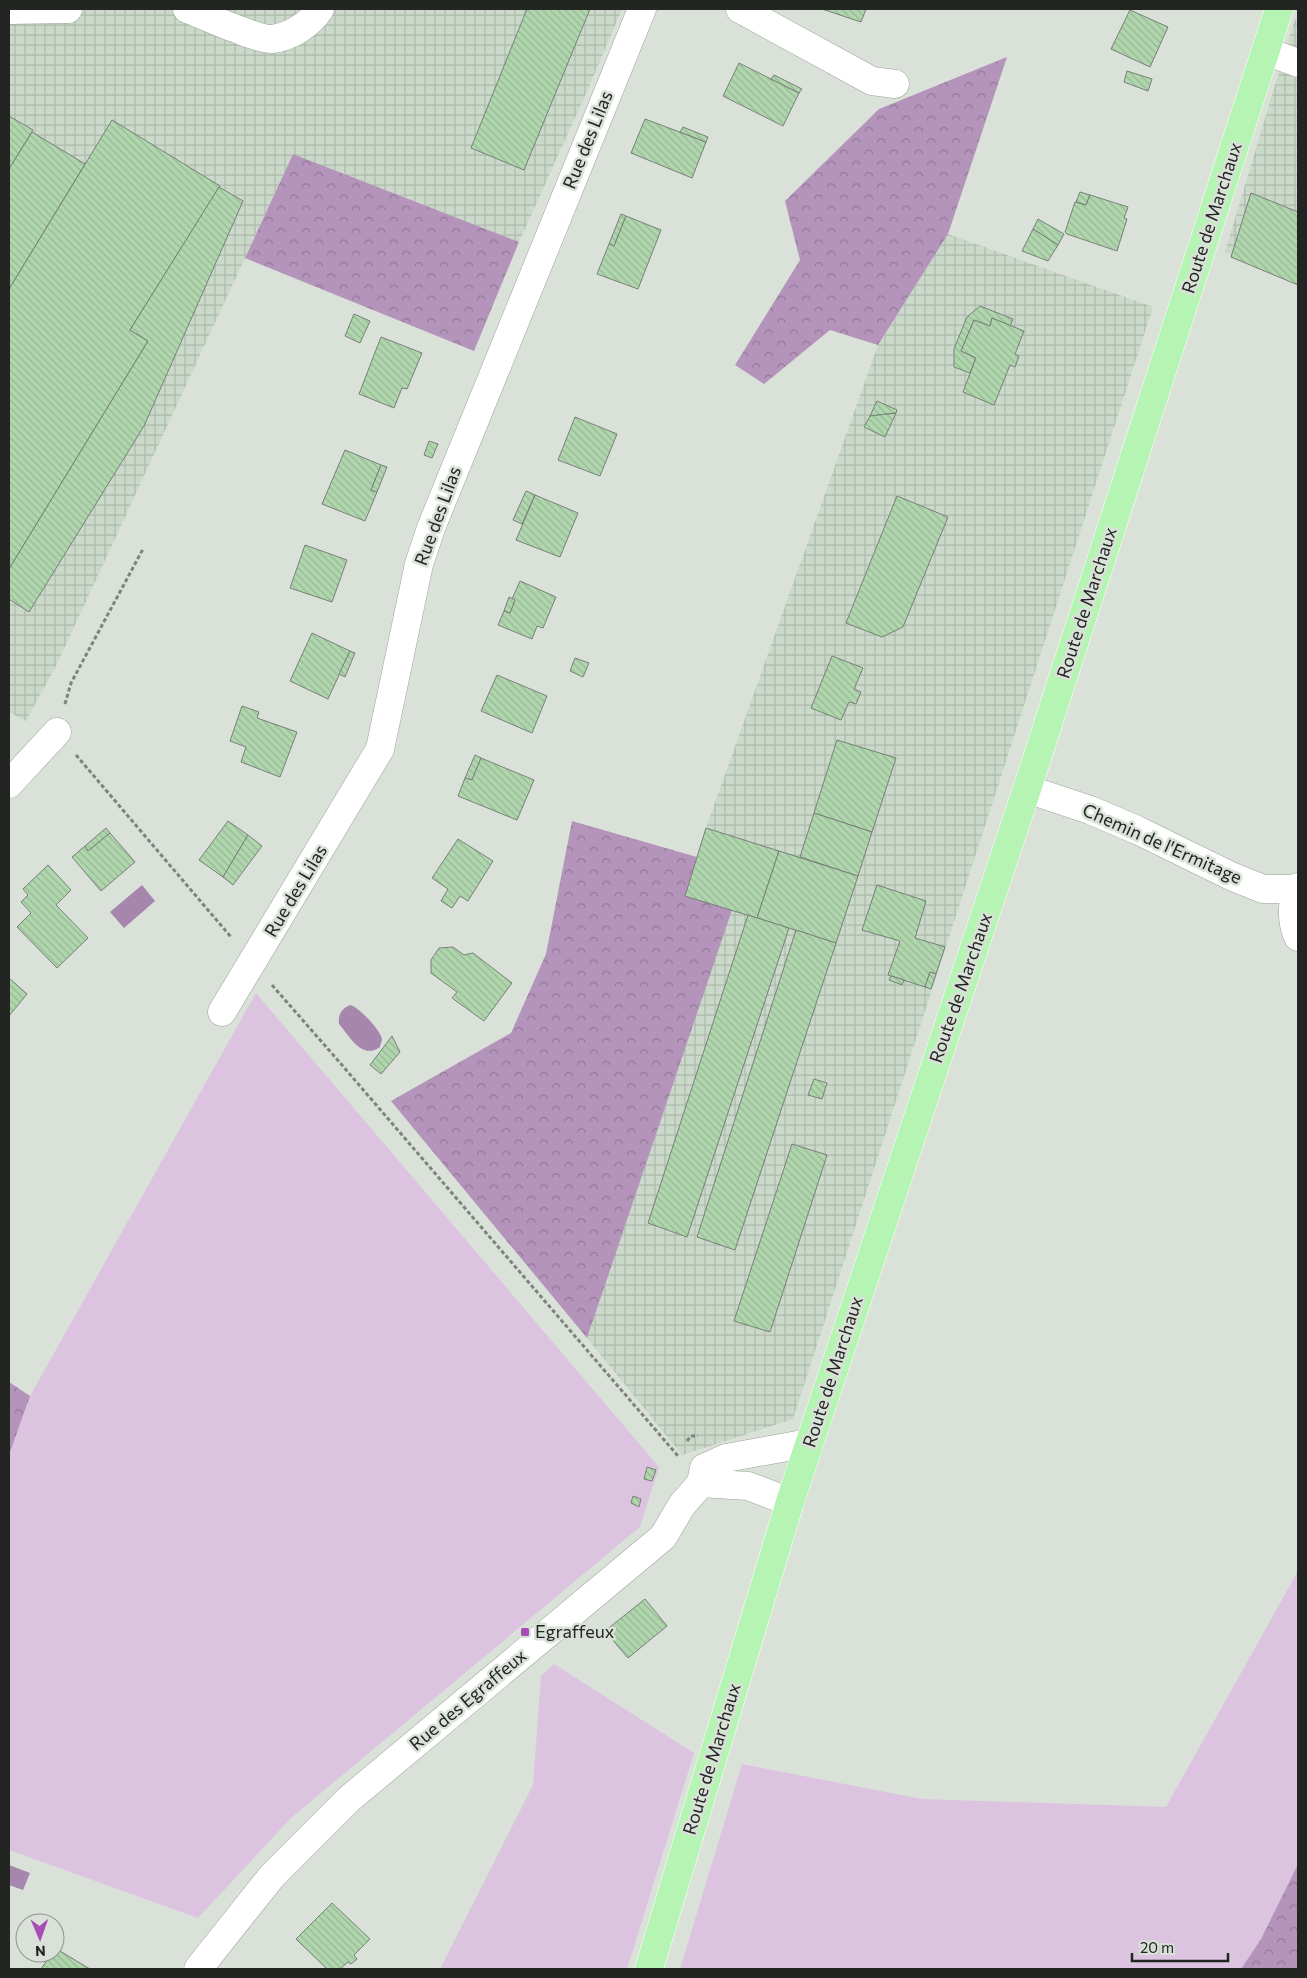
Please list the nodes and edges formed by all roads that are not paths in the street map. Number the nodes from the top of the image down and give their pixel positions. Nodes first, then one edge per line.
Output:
1 (68, 9) edge
2 (187, 9) edge
3 (320, 9) edge
4 (642, 9) edge
5 (740, 9) edge
6 (1279, 9) edge
7 (9, 10) edge
8 (1266, 51) junction
9 (1298, 63) edge
10 (895, 84) dead end
11 (57, 732) road end
12 (9, 784) edge
13 (1027, 789) junction
14 (1297, 888) edge
15 (1298, 937) edge
16 (222, 1012) dead end
17 (809, 1443) junction
18 (701, 1483) junction
19 (790, 1502) junction
20 (198, 1969) edge
21 (649, 1969) edge

1 - 7 street
2 - 3 street
4 - 16 street, Rue des Lilas
5 - 10 street
6 - 8 main road, Route de Marchaux
8 - 9 street
8 - 13 main road, Route de Marchaux
11 - 12 street
13 - 14 street, Chemin de l'Ermitage
13 - 17 main road, Route de Marchaux
14 - 15 street
17 - 18 street, Rue des Egraffeux
17 - 19 main road, Route de Marchaux
18 - 19 street
18 - 20 street, Rue des Egraffeux
19 - 21 main road, Route de Marchaux

